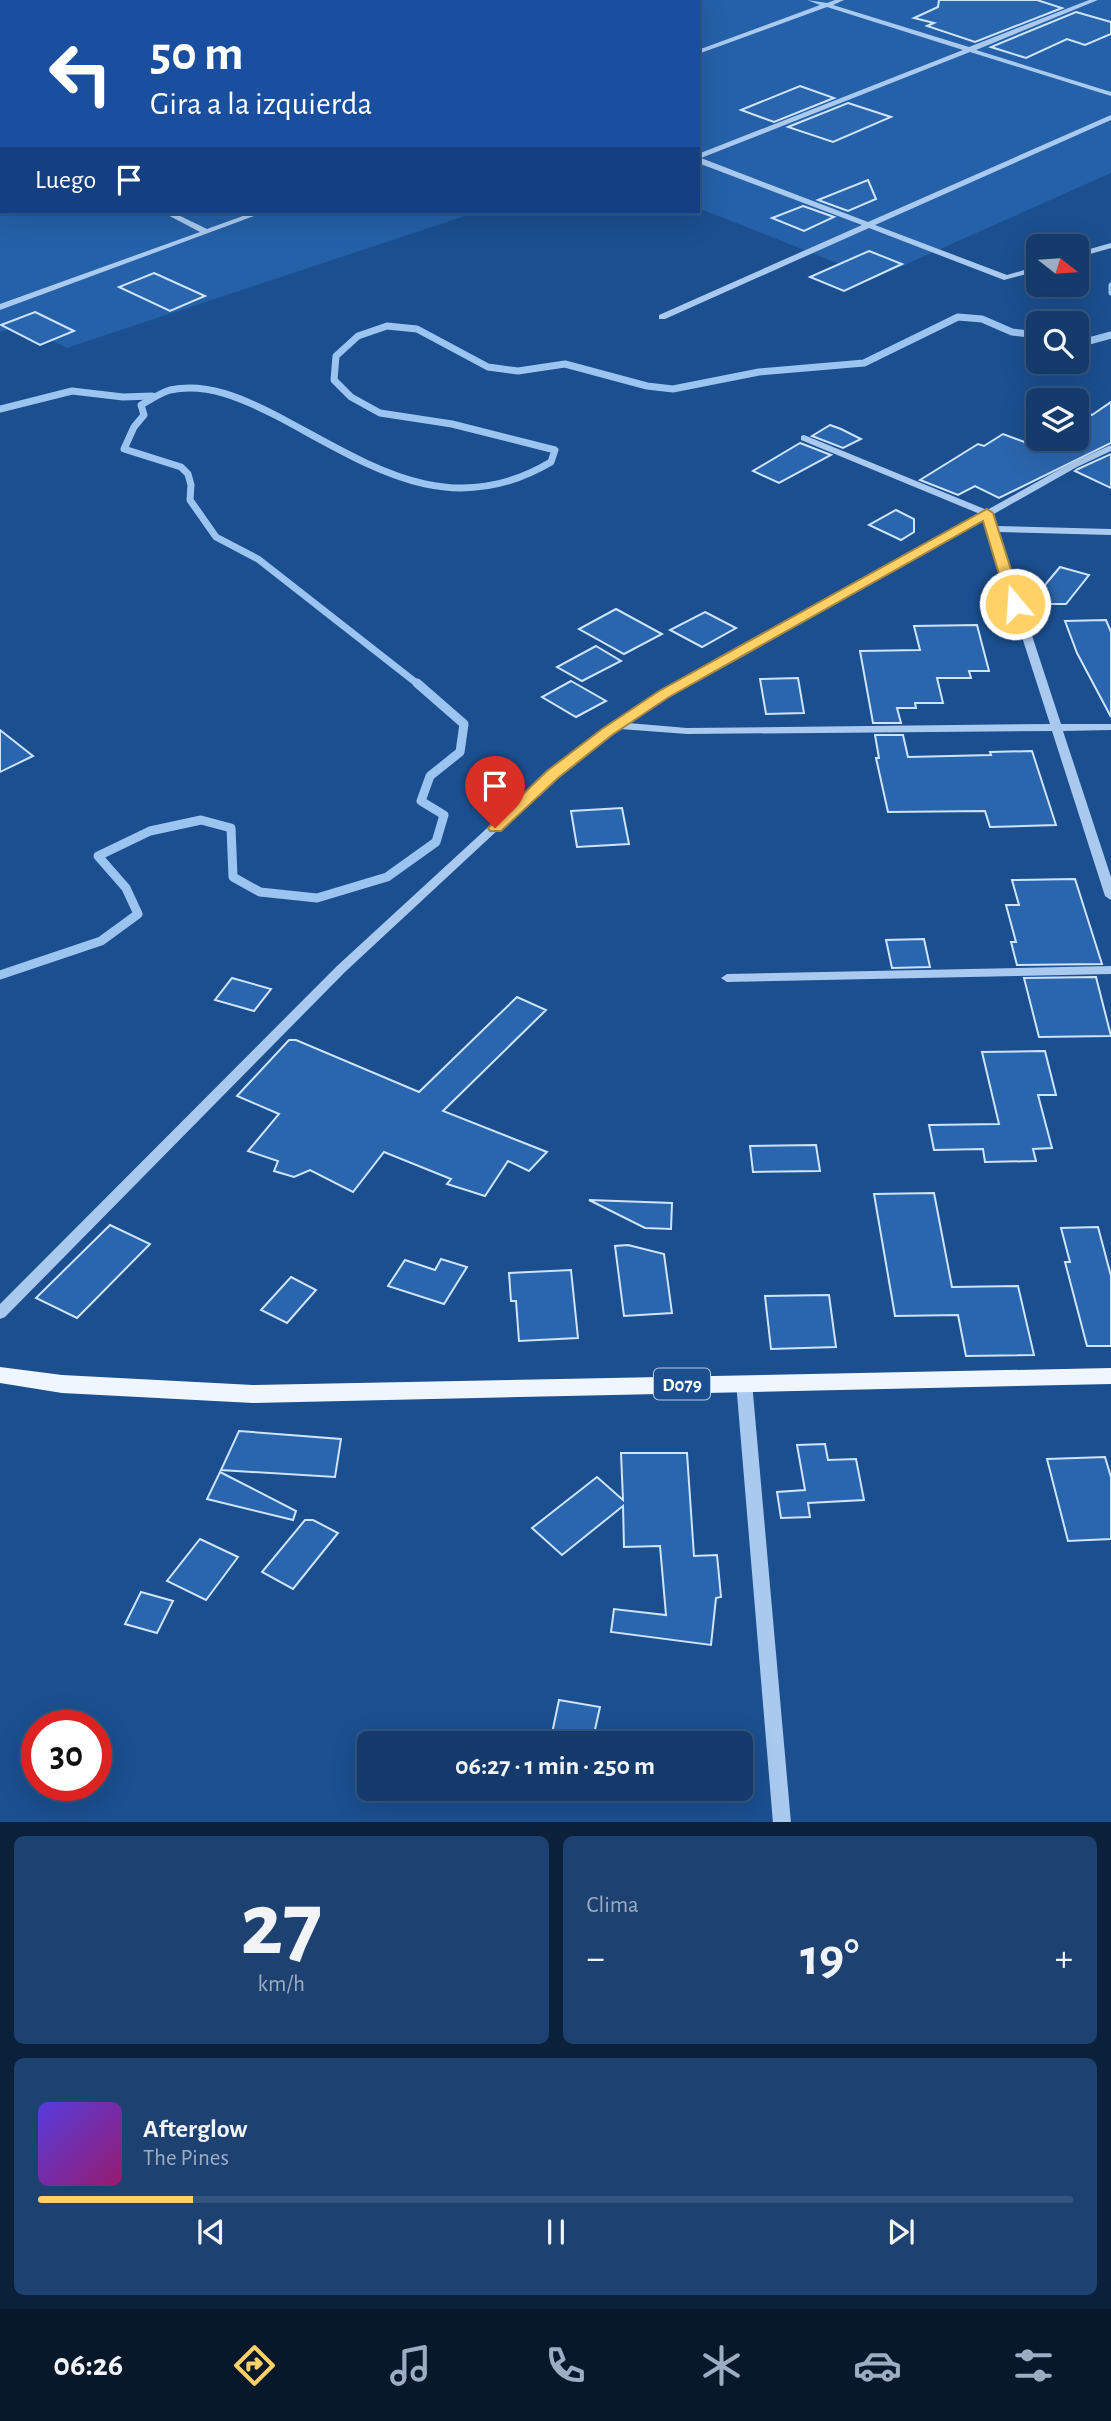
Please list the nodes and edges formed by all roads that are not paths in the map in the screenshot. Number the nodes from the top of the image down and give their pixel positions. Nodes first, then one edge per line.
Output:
1 (810, 0) edge
2 (841, 0) edge
3 (1095, 0) edge
4 (827, 5) junction
5 (968, 50) junction
6 (700, 51) edge
7 (1111, 94) edge
8 (1111, 117) edge
9 (700, 157) edge
10 (700, 159) edge
11 (170, 214) edge
12 (256, 214) edge
13 (869, 225) junction
14 (207, 232) junction
15 (1111, 245) edge
16 (1089, 252) edge
17 (1026, 272) edge
18 (0, 307) edge
19 (662, 317) dead end
20 (804, 438) dead end
21 (1111, 448) edge
22 (987, 513) junction
23 (992, 529) junction
24 (1111, 532) edge
25 (617, 725) junction
26 (1054, 727) junction
27 (1111, 727) edge
28 (1111, 896) edge
29 (1111, 970) edge
30 (727, 978) dead end
31 (0, 1312) edge
32 (0, 1375) edge
33 (1111, 1376) edge
34 (744, 1382) junction
35 (782, 1822) edge

1 - 4 street
2 - 4 street
3 - 5 street
4 - 5 street
4 - 6 street
5 - 7 street
5 - 9 street
8 - 13 street
10 - 13 street
11 - 14 street
12 - 14 street
13 - 17 street
13 - 19 street
14 - 18 street
15 - 16 street
20 - 22 street
21 - 22 street
22 - 23 street
22 - 25 street
23 - 24 street
23 - 26 street
25 - 26 street
25 - 31 street
26 - 27 street
26 - 28 street
29 - 30 street
32 - 34 main road, D079
33 - 34 main road, D079
34 - 35 street

